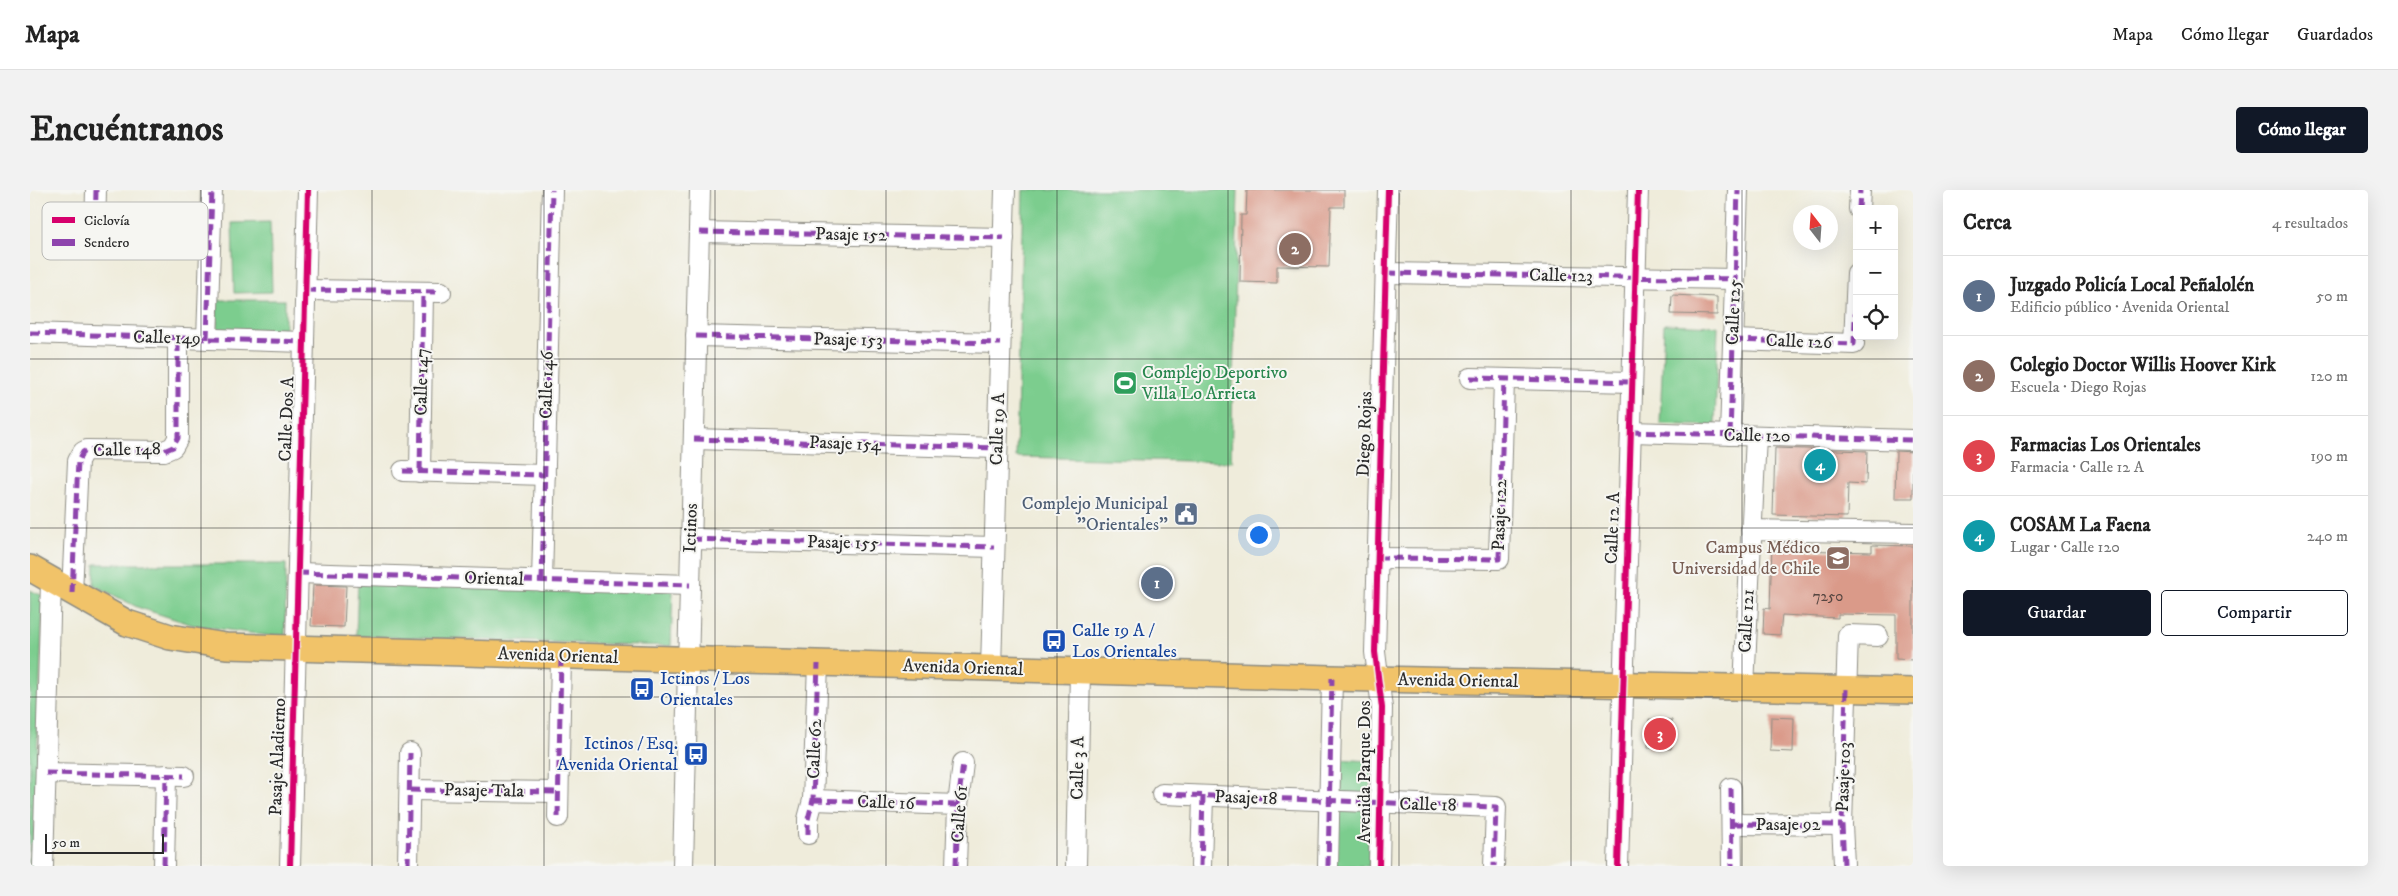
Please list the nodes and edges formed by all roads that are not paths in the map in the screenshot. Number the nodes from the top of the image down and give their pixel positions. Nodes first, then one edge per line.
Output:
1 (212, 190) edge
2 (308, 190) edge
3 (552, 190) edge
4 (700, 190) edge
5 (1005, 190) edge
6 (1388, 190) edge
7 (1638, 190) edge
8 (1738, 190) edge
9 (1860, 190) edge
10 (1859, 205) edge
11 (699, 232) junction
12 (210, 236) joint
13 (1004, 238) junction
14 (1386, 273) junction
15 (1635, 277) junction
16 (1735, 279) junction
17 (306, 290) junction
18 (1856, 295) edge
19 (30, 333) edge
20 (696, 336) junction
21 (207, 338) junction
22 (178, 339) junction
23 (1733, 340) junction
24 (304, 342) junction
25 (1000, 343) junction
26 (1470, 378) dead end
27 (1504, 379) junction
28 (1632, 382) junction
29 (1631, 432) junction
30 (1730, 435) junction
31 (1756, 436) junction
32 (694, 439) junction
33 (1913, 440) edge
34 (997, 448) junction
35 (545, 475) junction
36 (1751, 530) junction
37 (1913, 533) edge
38 (691, 539) junction
39 (994, 547) junction
40 (1377, 558) junction
41 (30, 568) edge
42 (298, 573) junction
43 (542, 581) junction
44 (690, 586) junction
45 (62, 587) junction
46 (1878, 636) dead end
47 (296, 649) junction
48 (561, 656) junction
49 (688, 660) junction
50 (818, 664) junction
51 (990, 668) junction
52 (1080, 671) junction
53 (1332, 678) junction
54 (1378, 679) junction
55 (1624, 685) junction
56 (1744, 687) junction
57 (1846, 689) junction
58 (1913, 691) edge
59 (410, 753) dead end
60 (963, 763) dead end
61 (46, 773) junction
62 (1731, 788) dead end
63 (410, 790) junction
64 (558, 792) junction
65 (1162, 794) dead end
66 (1204, 796) junction
67 (813, 800) junction
68 (1329, 801) junction
69 (1381, 804) junction
70 (958, 806) junction
71 (558, 817) dead end
72 (1733, 824) junction
73 (1842, 825) junction
74 (808, 834) dead end
75 (1844, 864) dead end
76 (43, 866) edge
77 (164, 866) edge
78 (290, 866) edge
79 (408, 866) edge
80 (683, 866) edge
81 (956, 866) edge
82 (1076, 866) edge
83 (1201, 866) edge
84 (1328, 866) edge
85 (1379, 866) edge
86 (1494, 866) edge
87 (1618, 866) edge
88 (1732, 866) edge

1 - 12 street
2 - 17 street, Calle Dos A
3 - 35 street, Calle 146
4 - 11 street, Ictinos
5 - 13 street, Calle 19 A
6 - 14 street, Diego Rojas
7 - 15 street, Calle 12 A
8 - 16 street, Calle 125
9 - 10 street
11 - 13 street, Pasaje 152
11 - 20 street, Ictinos
12 - 21 street
13 - 25 street, Calle 19 A
14 - 15 street, Calle 123
14 - 40 street, Diego Rojas
15 - 16 street, Calle 123
15 - 28 street, Calle 12 A
16 - 23 street, Calle 125
17 - 24 street, Calle Dos A
17 - 35 street, Calle 147
18 - 23 street, Calle 126
19 - 22 street, Calle 149
20 - 25 street, Pasaje 153
20 - 32 street, Ictinos
21 - 22 street, Calle 149
21 - 24 street, Calle 149
22 - 45 street, Calle 148
23 - 30 street, Calle 125
24 - 42 street, Calle Dos A
25 - 34 street, Calle 19 A
26 - 27 street
27 - 28 street
27 - 40 street, Pasaje 122
28 - 29 street, Calle 12 A
29 - 30 street, Calle 120
29 - 55 street, Calle 12 A
30 - 31 street, Calle 120
31 - 33 street, Calle 120
31 - 36 street, Calle 121
32 - 34 street, Pasaje 154
32 - 38 street, Ictinos
34 - 39 street, Calle 19 A
35 - 43 street, Calle 146
36 - 37 street
36 - 56 street, Calle 121
38 - 39 street, Pasaje 155
38 - 44 street, Ictinos
39 - 51 street, Calle 19 A
40 - 54 street, Diego Rojas
41 - 45 main road, Avenida Oriental
42 - 43 street, Oriental
42 - 47 street, Calle Dos A
43 - 44 street, Oriental
44 - 49 street, Ictinos
45 - 47 main road, Avenida Oriental
45 - 61 street
46 - 57 street, Pasaje 103
47 - 48 main road, Avenida Oriental
47 - 78 street, Pasaje Aladierno
48 - 49 main road, Avenida Oriental
48 - 64 street
49 - 50 main road, Avenida Oriental
49 - 80 street, Ictinos
50 - 51 main road, Avenida Oriental
50 - 67 street, Calle 62
51 - 52 main road, Avenida Oriental
52 - 53 main road, Avenida Oriental
52 - 82 street, Calle 3 A
53 - 54 main road, Avenida Oriental
53 - 68 street, Avenida Parque Dos
54 - 55 main road, Avenida Oriental
54 - 69 street, Avenida Parque Dos
55 - 56 main road, Avenida Oriental
55 - 87 street, Calle 12 A
56 - 57 main road, Avenida Oriental
57 - 58 main road, Avenida Oriental
57 - 73 street, Pasaje 103
59 - 63 street
60 - 70 street, Calle 61
61 - 76 street
61 - 77 street
62 - 72 street
63 - 64 street, Pasaje Tala
63 - 79 street
64 - 71 street
65 - 66 street, Pasaje 18
66 - 68 street, Pasaje 18
66 - 83 street
67 - 70 street, Calle 16
67 - 74 street, Calle 62
68 - 69 street, Calle 18
68 - 84 street, Avenida Parque Dos
69 - 85 street, Avenida Parque Dos
69 - 86 street, Calle 18
70 - 81 street, Calle 61
72 - 73 street, Pasaje 92
72 - 88 street
73 - 75 street, Pasaje 103

